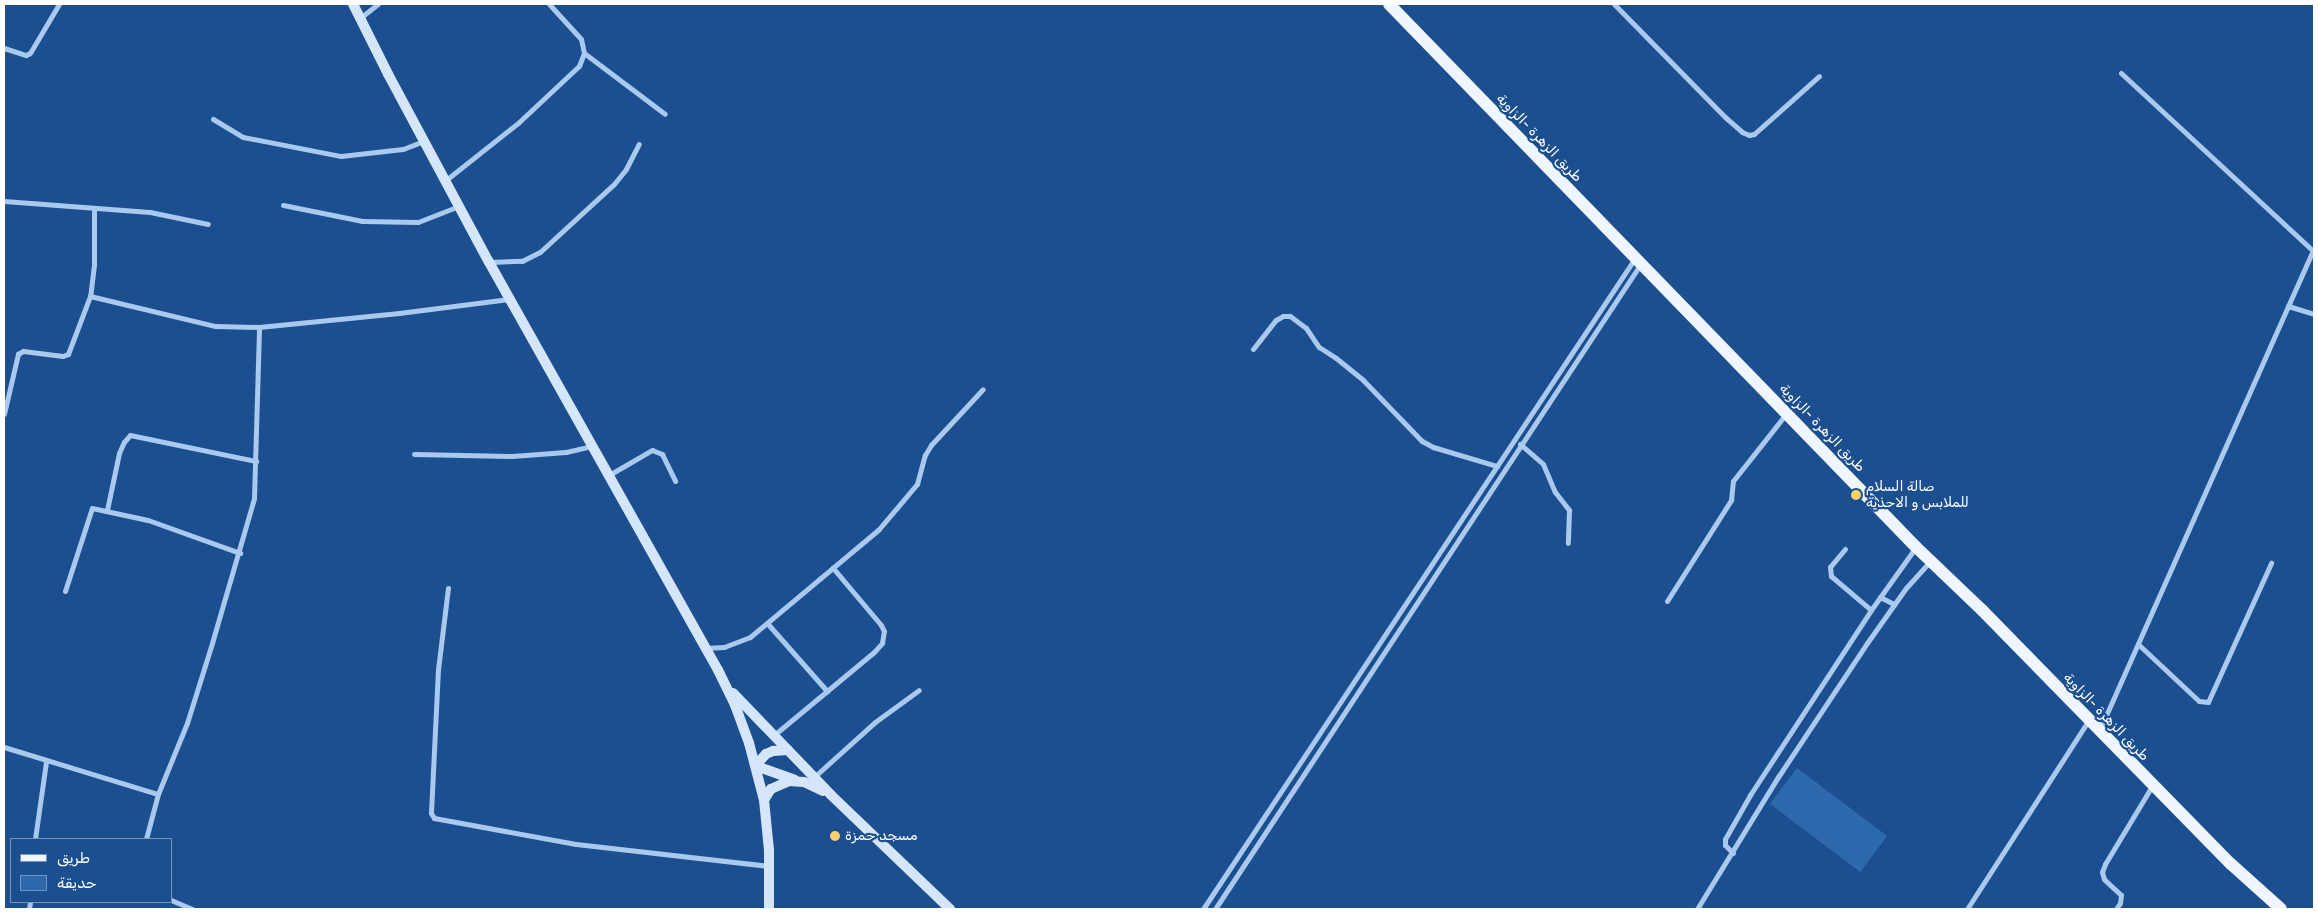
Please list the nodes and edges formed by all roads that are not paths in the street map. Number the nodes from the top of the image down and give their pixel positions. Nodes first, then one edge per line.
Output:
1 (59, 4) edge
2 (353, 4) edge
3 (378, 4) edge
4 (549, 4) edge
5 (1389, 4) edge
6 (1614, 4) edge
7 (359, 18) junction
8 (4, 48) edge
9 (584, 53) junction
10 (2121, 73) dead end
11 (1820, 76) dead end
12 (665, 114) dead end
13 (213, 119) dead end
14 (425, 140) junction
15 (639, 144) dead end
16 (446, 180) junction
17 (4, 201) edge
18 (283, 205) dead end
19 (459, 206) junction
20 (94, 209) junction
21 (208, 224) dead end
22 (2314, 249) edge
23 (1638, 261) junction
24 (489, 262) junction
25 (90, 296) junction
26 (509, 299) junction
27 (2288, 306) junction
28 (2314, 314) edge
29 (259, 327) junction
30 (1253, 350) dead end
31 (983, 389) dead end
32 (1786, 413) junction
33 (4, 414) edge
34 (1515, 440) junction
35 (592, 445) junction
36 (1522, 445) junction
37 (414, 454) dead end
38 (256, 461) junction
39 (1497, 466) junction
40 (608, 475) junction
41 (675, 481) dead end
42 (107, 510) junction
43 (1568, 543) dead end
44 (1916, 546) junction
45 (1845, 549) dead end
46 (240, 553) junction
47 (1931, 560) junction
48 (2271, 563) dead end
49 (833, 568) junction
50 (448, 588) dead end
51 (65, 591) dead end
52 (1880, 597) junction
53 (1667, 601) dead end
54 (1894, 604) junction
55 (1871, 610) junction
56 (767, 623) junction
57 (2138, 644) junction
58 (706, 648) junction
59 (727, 688) junction
60 (919, 690) dead end
61 (827, 691) junction
62 (2088, 720) junction
63 (2099, 731) junction
64 (774, 736) junction
65 (4, 747) edge
66 (788, 750) junction
67 (46, 762) junction
68 (756, 765) junction
69 (814, 777) junction
70 (796, 780) junction
71 (2152, 786) junction
72 (158, 794) junction
73 (831, 795) junction
74 (764, 800) junction
75 (35, 838) edge
76 (146, 838) edge
77 (1733, 853) junction
78 (770, 866) junction
79 (172, 900) edge
80 (192, 909) edge
81 (769, 909) edge
82 (950, 909) edge
83 (1203, 909) edge
84 (1215, 909) edge
85 (1697, 909) edge
86 (1968, 909) edge
87 (2116, 909) edge
88 (2281, 909) edge

1 - 8 street
2 - 7 main road
3 - 7 street
4 - 9 street
5 - 23 main road, طريق الزهرة -الزاوية
6 - 11 street
7 - 14 main road
9 - 12 street
9 - 16 street
10 - 22 street
13 - 14 street
14 - 16 main road
15 - 24 street
16 - 19 main road
17 - 20 street
18 - 19 street
19 - 24 main road
20 - 21 street
20 - 25 street
22 - 27 street
23 - 32 main road, طريق الزهرة -الزاوية
23 - 34 street
23 - 36 street
24 - 26 main road
25 - 29 street
25 - 33 street
26 - 29 street
26 - 35 main road
27 - 28 street
27 - 57 street
29 - 38 street
30 - 39 street
31 - 49 street
32 - 44 main road, طريق الزهرة -الزاوية
32 - 53 street
34 - 36 street
34 - 39 street
35 - 37 street
35 - 40 main road
36 - 43 street
36 - 84 street
38 - 42 street
38 - 46 street
39 - 83 street
40 - 41 street
40 - 58 main road
42 - 46 street
42 - 51 street
44 - 47 main road, طريق الزهرة -الزاوية
44 - 52 street
45 - 55 street
46 - 72 street
47 - 54 street
47 - 62 main road, طريق الزهرة -الزاوية
48 - 57 street
49 - 56 street
49 - 61 street
50 - 78 street
52 - 54 street
52 - 55 street
54 - 77 street
55 - 77 street
56 - 58 street
56 - 61 street
57 - 63 street
58 - 59 main road
59 - 64 main road
59 - 68 main road
60 - 69 street
61 - 64 street
62 - 63 main road, طريق الزهرة -الزاوية
62 - 86 street
63 - 71 main road, طريق الزهرة -الزاوية
64 - 66 main road
65 - 67 street
66 - 68 main road
66 - 69 main road
67 - 72 street
67 - 75 street
68 - 70 main road
68 - 74 main road
69 - 73 main road
70 - 73 main road
70 - 74 main road
71 - 87 street
71 - 88 main road, طريق الزهرة -الزاوية
72 - 76 street
73 - 82 main road
74 - 78 main road
77 - 85 street
78 - 81 main road
79 - 80 street

